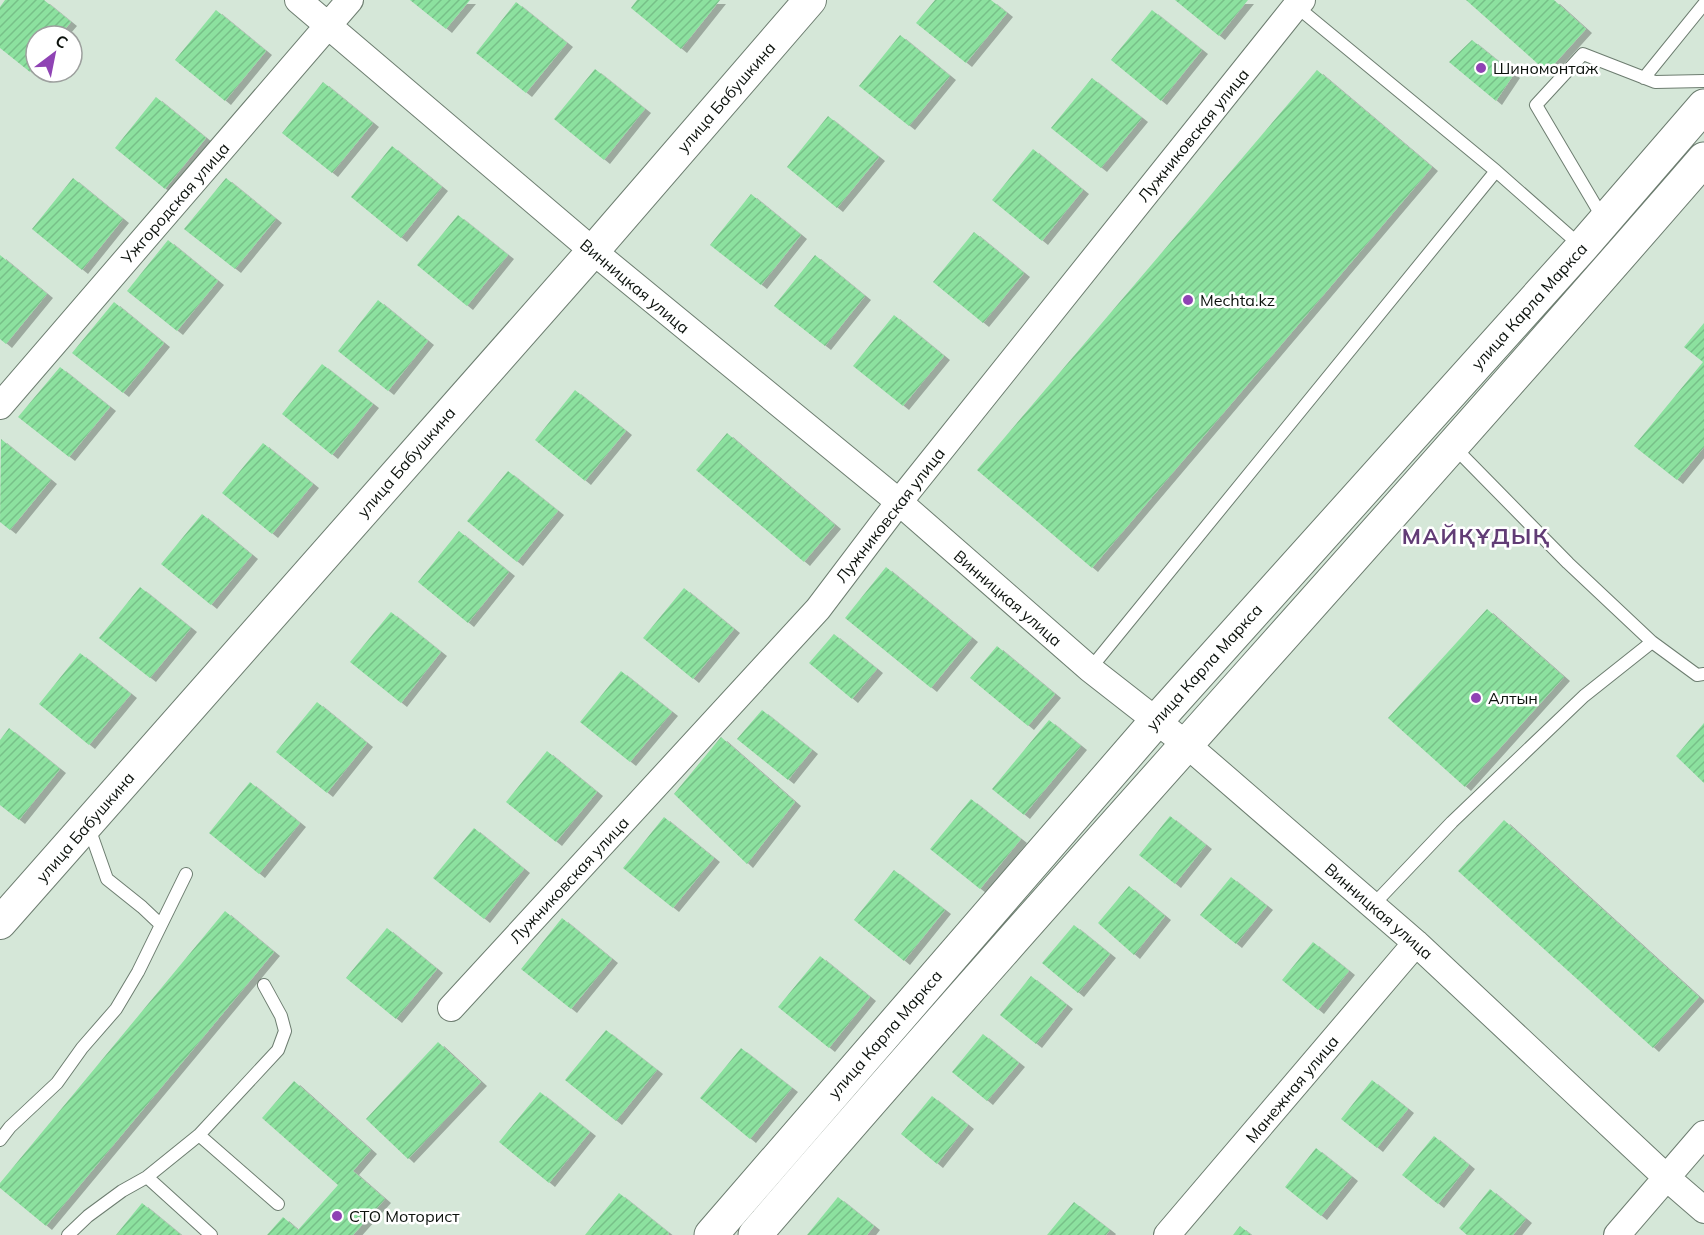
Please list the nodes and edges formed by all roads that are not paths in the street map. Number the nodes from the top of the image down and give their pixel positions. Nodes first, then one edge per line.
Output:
1 (298, 0) edge
2 (350, 0) edge
3 (810, 0) edge
4 (1299, 3) edge
5 (1704, 4) edge
6 (327, 26) junction
7 (1644, 78) junction
8 (1704, 81) edge
9 (1704, 106) edge
10 (1704, 159) edge
11 (1496, 171) junction
12 (1605, 221) junction
13 (1582, 247) junction
14 (593, 251) junction
15 (0, 406) edge
16 (1452, 445) junction
17 (899, 502) junction
18 (1652, 642) junction
19 (1090, 669) junction
20 (1704, 674) edge
21 (1157, 720) junction
22 (1186, 744) junction
23 (88, 824) junction
24 (186, 874) dead end
25 (1373, 905) junction
26 (0, 923) edge
27 (160, 924) junction
28 (1416, 943) junction
29 (264, 985) dead end
30 (451, 1008) dead end
31 (1704, 1134) edge
32 (199, 1135) junction
33 (0, 1140) edge
34 (147, 1177) junction
35 (1667, 1178) junction
36 (278, 1204) dead end
37 (1704, 1210) edge
38 (68, 1235) edge
39 (211, 1235) edge
40 (711, 1235) edge
41 (755, 1235) edge
42 (1167, 1235) edge
43 (1617, 1235) edge

1 - 6 street, Винницкая улица
2 - 6 street, Ужгородская улица
3 - 14 street, улица Бабушкина
4 - 11 lane
4 - 17 street, Лужниковская улица
5 - 7 lane
6 - 14 street, Винницкая улица
6 - 15 street, Ужгородская улица
7 - 8 lane
7 - 12 lane
9 - 12 main road, улица Карла Маркса
10 - 16 main road, улица Карла Маркса
11 - 13 lane
11 - 19 lane
12 - 13 main road, улица Карла Маркса
13 - 21 main road, улица Карла Маркса
14 - 17 street, Винницкая улица
14 - 23 street, улица Бабушкина
16 - 18 lane
16 - 22 main road, улица Карла Маркса
17 - 19 street, Винницкая улица
17 - 30 street, Лужниковская улица
18 - 20 lane
18 - 25 lane
19 - 21 street, Винницкая улица
21 - 22 street, Винницкая улица
21 - 40 main road, улица Карла Маркса
22 - 25 street, Винницкая улица
22 - 41 main road, улица Карла Маркса
23 - 26 street, улица Бабушкина
23 - 27 lane
24 - 27 lane
25 - 28 street, Винницкая улица
27 - 33 lane
28 - 35 street, Винницкая улица
28 - 42 street, Манежная улица
29 - 32 lane
31 - 35 street
32 - 34 lane
32 - 36 lane
34 - 38 lane
34 - 39 lane
35 - 37 street, Винницкая улица
35 - 43 street

